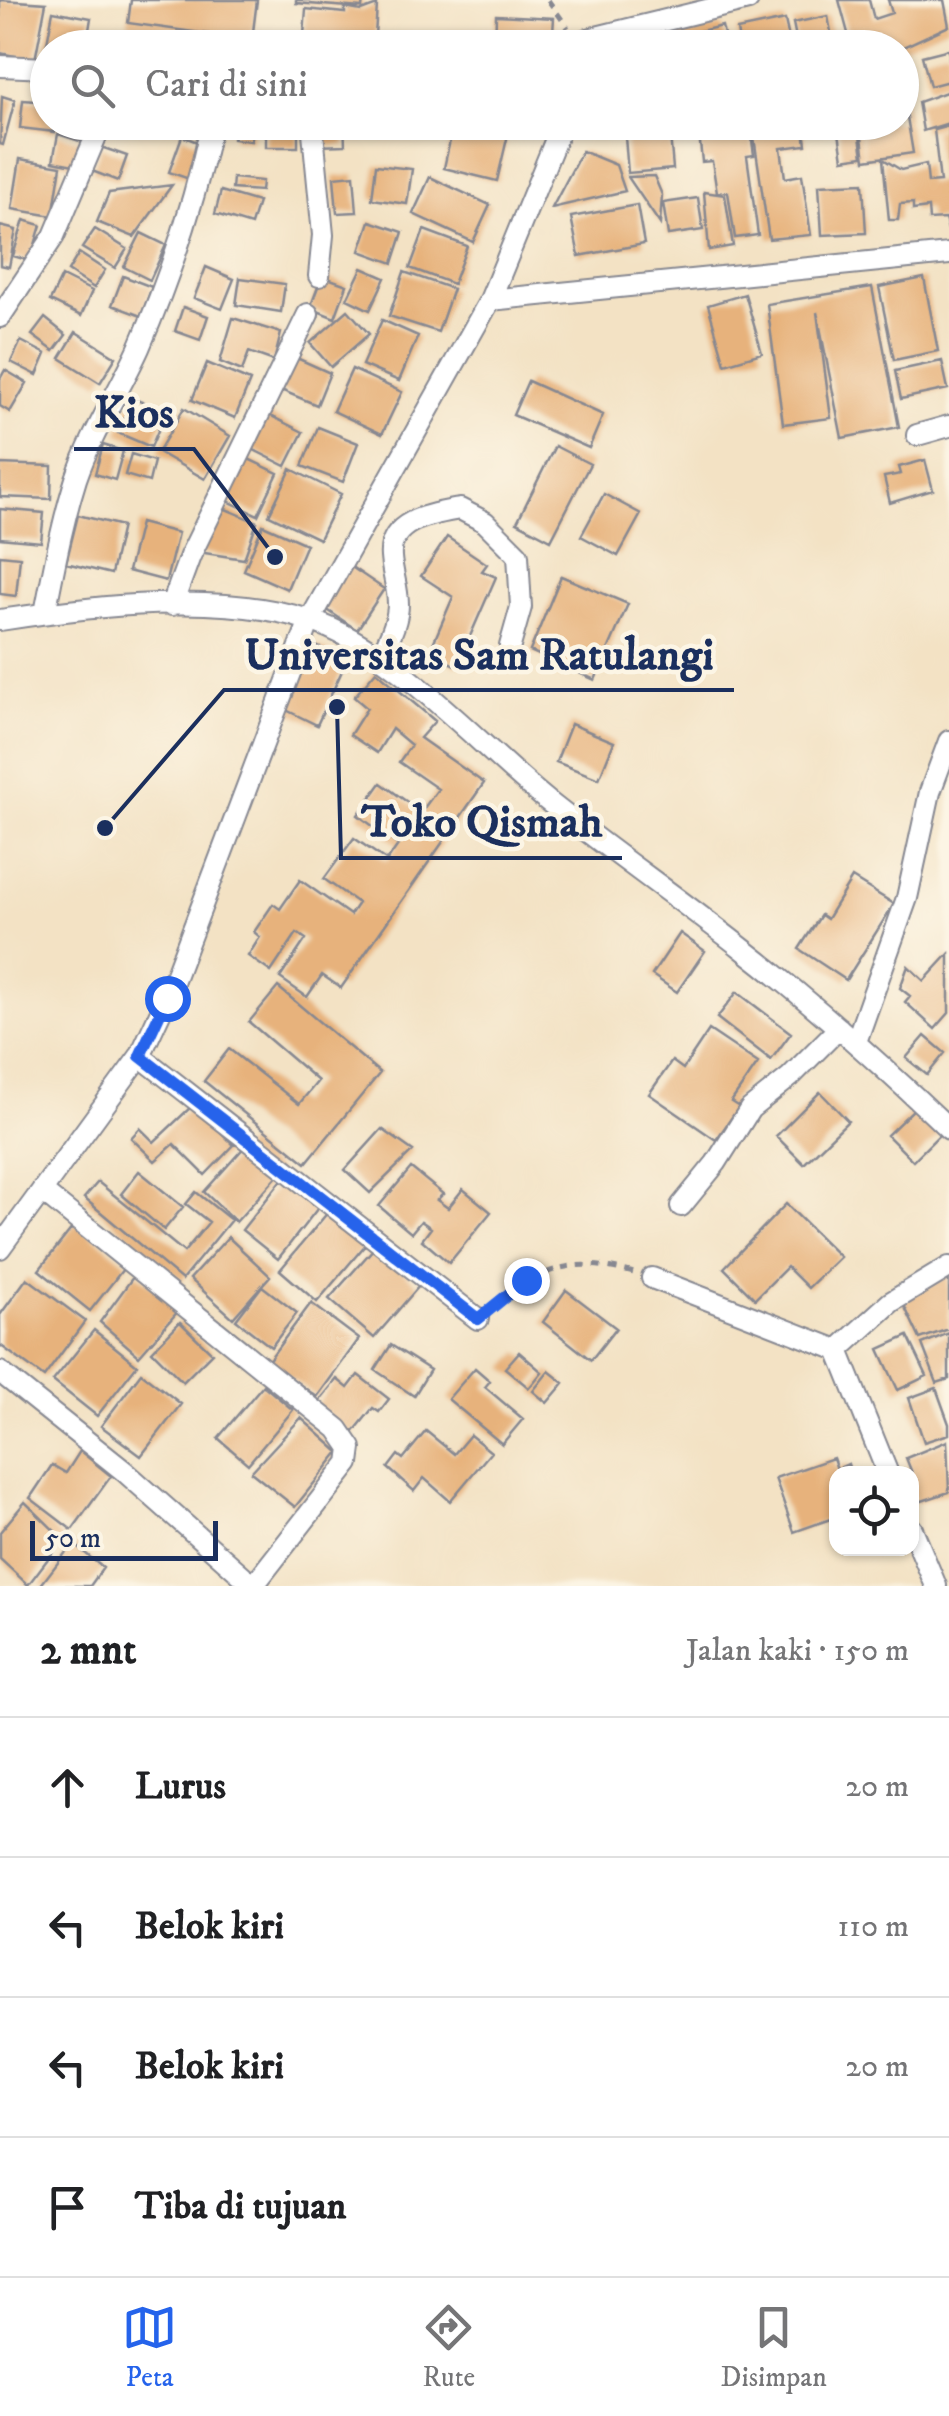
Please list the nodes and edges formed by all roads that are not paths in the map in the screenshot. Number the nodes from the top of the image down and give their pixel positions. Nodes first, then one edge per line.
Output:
1 (748, 0) edge
2 (633, 30) edge
3 (0, 66) edge
4 (30, 67) edge
5 (94, 140) edge
6 (208, 140) edge
7 (314, 140) edge
8 (556, 140) edge
9 (949, 254) edge
10 (319, 276) dead end
11 (490, 300) junction
12 (308, 314) dead end
13 (0, 317) edge
14 (949, 426) edge
15 (917, 435) dead end
16 (172, 605) junction
17 (46, 613) junction
18 (0, 620) edge
19 (310, 620) junction
20 (510, 646) dead end
21 (381, 656) junction
22 (949, 740) edge
23 (848, 1035) junction
24 (140, 1056) junction
25 (949, 1128) edge
26 (43, 1192) junction
27 (681, 1206) dead end
28 (0, 1248) edge
29 (949, 1266) edge
30 (652, 1278) road end
31 (478, 1319) road end
32 (838, 1350) junction
33 (0, 1372) edge
34 (885, 1466) edge
35 (919, 1546) edge
36 (253, 1586) edge
37 (936, 1586) edge

1 - 2 street
3 - 4 street
5 - 13 street
6 - 17 street
7 - 10 street
8 - 11 street
9 - 11 street
11 - 19 street
12 - 16 street
14 - 15 street
16 - 17 street
16 - 19 street
17 - 18 street
19 - 21 street
19 - 24 street
20 - 21 street
21 - 23 street
22 - 23 street
23 - 25 street
23 - 27 street
24 - 26 street
24 - 31 street
26 - 28 street
26 - 36 street
29 - 32 street
30 - 32 street
32 - 34 street
33 - 36 street
35 - 37 street

